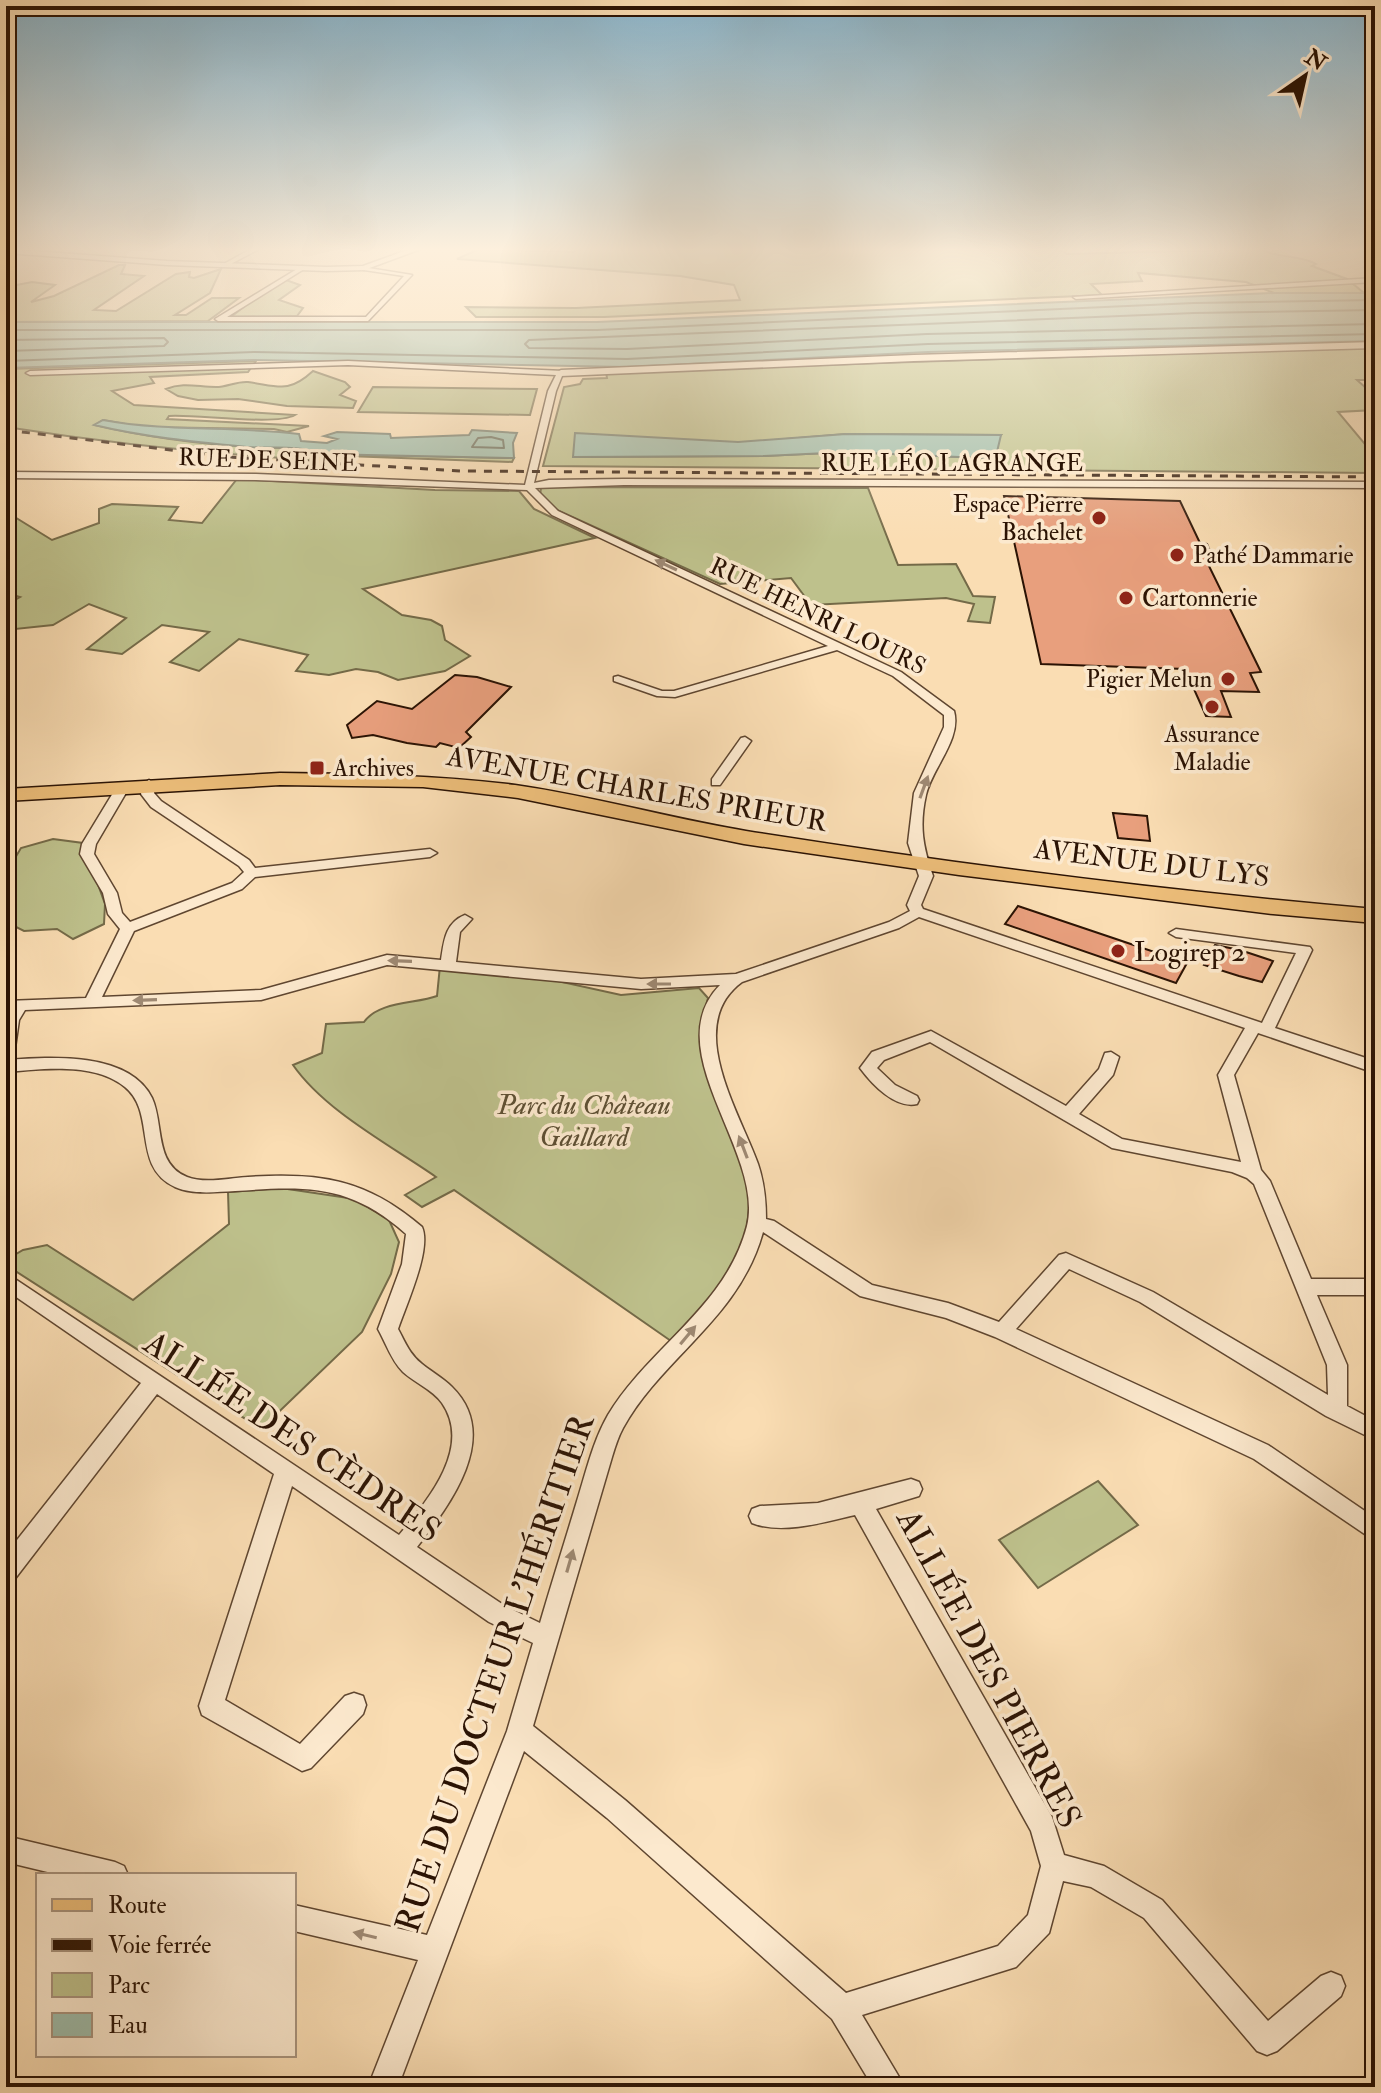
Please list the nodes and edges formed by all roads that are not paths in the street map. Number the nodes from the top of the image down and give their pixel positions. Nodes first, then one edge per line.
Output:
1 (1316, 347) edge
2 (30, 373) dead end
3 (561, 373) junction
4 (6, 475) edge
5 (1375, 485) edge
6 (529, 487) junction
7 (838, 646) junction
8 (618, 679) dead end
9 (745, 741) dead end
10 (716, 782) dead end
11 (149, 784) junction
12 (124, 786) junction
13 (6, 795) edge
14 (430, 853) dead end
15 (923, 862) junction
16 (251, 873) junction
17 (918, 912) junction
18 (1375, 916) edge
19 (465, 919) dead end
20 (128, 928) junction
21 (1176, 933) dead end
22 (448, 965) junction
23 (713, 988) junction
24 (92, 1001) junction
25 (13, 1006) edge
26 (1259, 1030) junction
27 (6, 1055) edge
28 (1111, 1057) dead end
29 (6, 1066) edge
30 (1375, 1067) edge
31 (911, 1100) dead end
32 (1068, 1115) junction
33 (1253, 1173) junction
34 (757, 1223) junction
35 (6, 1280) edge
36 (1306, 1287) junction
37 (1375, 1287) edge
38 (1002, 1331) junction
39 (155, 1381) junction
40 (1333, 1410) junction
41 (1375, 1431) edge
42 (286, 1470) junction
43 (911, 1489) dead end
44 (861, 1504) junction
45 (760, 1516) dead end
46 (1375, 1531) edge
47 (401, 1550) junction
48 (6, 1572) edge
49 (548, 1636) junction
50 (354, 1705) dead end
51 (519, 1731) junction
52 (6, 1849) edge
53 (1054, 1866) junction
54 (107, 1873) edge
55 (296, 1918) edge
56 (436, 1951) junction
57 (1331, 1986) dead end
58 (842, 2009) junction
59 (383, 2087) edge
60 (890, 2087) edge

1 - 3 street
2 - 3 street
3 - 6 street
4 - 6 street, RUE DE SEINE
5 - 6 street, RUE LÉO LAGRANGE
7 -> 6 street, RUE HENRI LOURS
7 - 8 street
15 -> 7 street, RUE HENRI LOURS
9 - 10 street
11 - 12 main road, AVENUE CHARLES PRIEUR
11 - 15 main road, AVENUE CHARLES PRIEUR
11 - 16 street
12 - 13 main road, AVENUE CHARLES PRIEUR
12 - 20 street
14 - 16 street
15 - 17 street
15 - 18 main road, AVENUE DU LYS
16 - 20 street
17 - 23 street
17 - 26 street
19 - 22 street
20 - 24 street
21 - 26 street
23 -> 22 street
22 -> 24 street
34 -> 23 street
24 - 25 street
25 - 27 street
26 - 30 street
26 - 33 street
28 - 32 street
29 - 47 street
31 - 32 street
32 - 33 street
33 - 36 street
34 - 38 street
49 -> 34 street, RUE DU DOCTEUR L'HÉRITIER
35 - 39 street, ALLÉE DES CÈDRES
36 - 37 street
36 - 40 street
38 - 40 street
38 - 46 street
39 - 42 street, ALLÉE DES CÈDRES
39 - 48 street
40 - 41 street
42 - 47 street, ALLÉE DES CÈDRES
42 - 50 street
43 - 44 street, ALLÉE DES PIERRES
44 - 45 street, ALLÉE DES PIERRES
44 - 53 street, ALLÉE DES PIERRES
47 - 49 street, ALLÉE DES CÈDRES
49 - 51 street, RUE DU DOCTEUR L'HÉRITIER
51 - 56 street, RUE DU DOCTEUR L'HÉRITIER
51 - 58 street
52 - 54 street
53 - 57 street, ALLÉE DES PIERRES
53 - 58 street, ALLÉE DES PIERRES
56 -> 55 street
56 - 59 street, RUE DU DOCTEUR L'HÉRITIER
58 - 60 street

